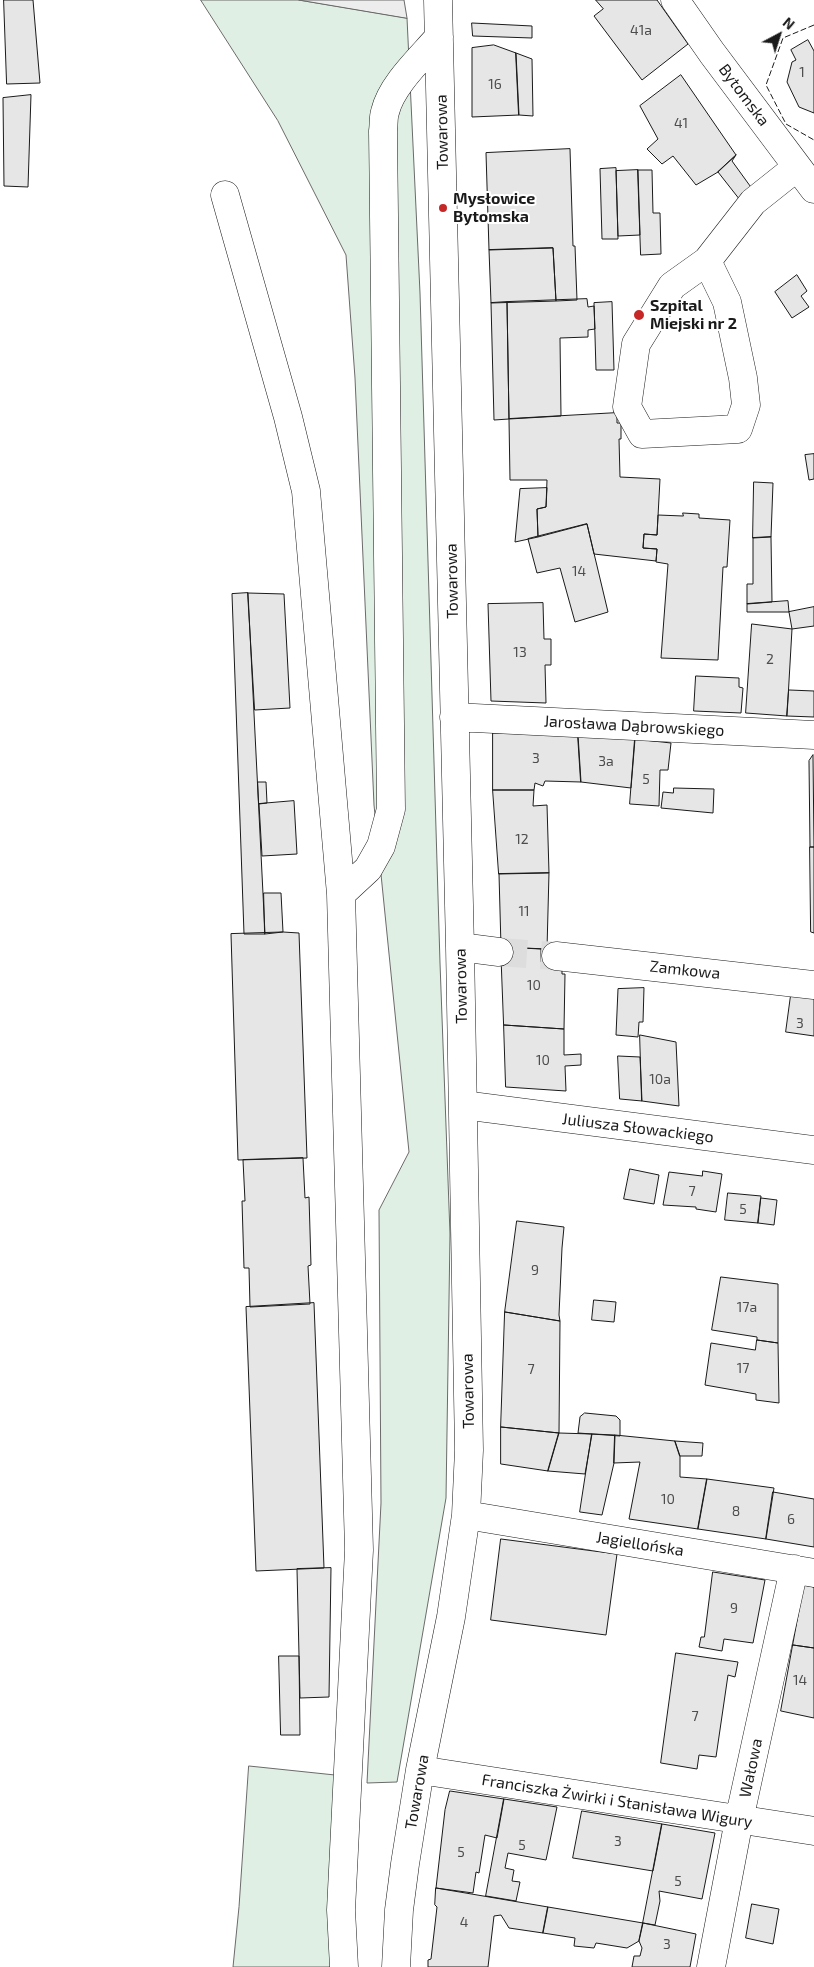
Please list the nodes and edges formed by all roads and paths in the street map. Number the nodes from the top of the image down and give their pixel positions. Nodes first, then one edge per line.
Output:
1 (438, 0) edge
2 (675, 0) edge
3 (439, 36) junction
4 (797, 167) junction
5 (814, 189) edge
6 (225, 195) dead end
7 (707, 261) junction
8 (454, 717) junction
9 (814, 735) edge
10 (341, 894) junction
11 (460, 947) junction
12 (499, 952) tunnel mouth
13 (556, 956) tunnel mouth
14 (814, 985) edge
15 (463, 1105) junction
16 (814, 1150) edge
17 (466, 1515) junction
18 (804, 1571) edge
19 (420, 1770) junction
20 (739, 1820) junction
21 (814, 1831) edge
22 (344, 1967) edge
23 (396, 1967) edge
24 (711, 1967) edge

1 - 3 street, Towarowa
2 - 4 street, Bytomska
3 - 8 street, Towarowa
3 - 10 street
4 - 5 street, Bytomska
4 - 7 street
6 - 10 street
7 - 7 street
8 - 9 street, Jarosława Dąbrowskiego
8 - 11 street, Towarowa
10 - 22 street
11 - 12 street
11 - 15 street, Towarowa
13 - 14 street, Zamkowa
15 - 16 street, Juliusza Słowackiego
15 - 17 street, Towarowa
17 - 18 street, Jagiellońska
17 - 19 street, Towarowa
18 - 20 street, Wałowa
19 - 20 street, Franciszka Żwirki i Stanisława Wigury
19 - 23 street, Towarowa
20 - 21 street, Franciszka Żwirki i Stanisława Wigury
20 - 24 street, Wałowa

